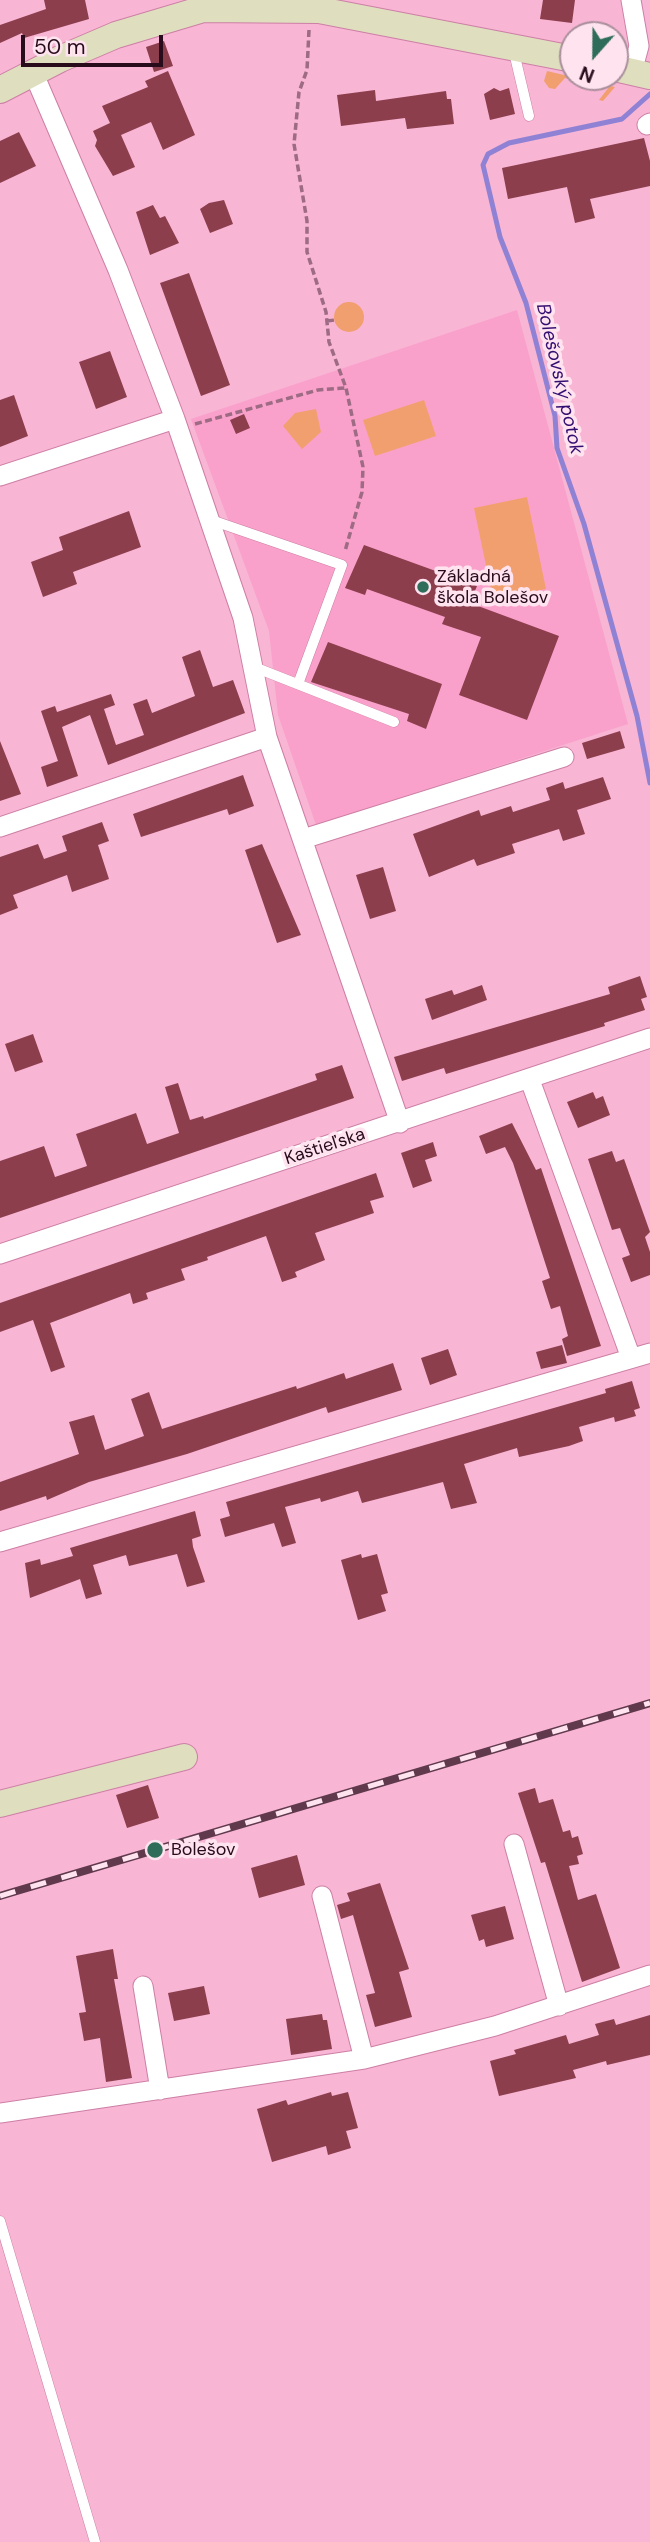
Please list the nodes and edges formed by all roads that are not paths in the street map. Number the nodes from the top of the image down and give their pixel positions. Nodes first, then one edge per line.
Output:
1 (631, 0) edge
2 (168, 8) edge
3 (645, 43) edge
4 (512, 46) junction
5 (559, 56) edge
6 (33, 72) junction
7 (635, 73) edge
8 (0, 90) edge
9 (528, 116) dead end
10 (183, 422) junction
11 (0, 476) edge
12 (210, 519) junction
13 (253, 666) junction
14 (298, 684) junction
15 (394, 722) dead end
16 (267, 737) junction
17 (564, 757) dead end
18 (0, 827) edge
19 (303, 839) junction
20 (650, 1038) edge
21 (530, 1080) junction
22 (400, 1123) junction
23 (0, 1254) edge
24 (640, 1355) edge
25 (0, 1542) edge
26 (184, 1757) dead end
27 (0, 1804) edge
28 (514, 1844) dead end
29 (322, 1896) dead end
30 (650, 1975) edge
31 (143, 1986) dead end
32 (559, 2006) junction
33 (365, 2059) junction
34 (160, 2090) junction
35 (0, 2113) edge
36 (0, 2221) edge
37 (95, 2542) edge

1 - 3 street
2 - 4 main road
2 - 6 main road
3 - 7 street
4 - 5 main road
4 - 9 lane
6 - 8 main road
6 - 10 street
10 - 11 street
10 - 12 street
12 - 13 street
12 - 14 lane
13 - 14 lane
13 - 16 street
14 - 15 lane
16 - 18 street
16 - 19 street
17 - 19 street
19 - 22 street
20 - 21 street, Kaštieľska
21 - 22 street, Kaštieľska
21 - 24 street
22 - 23 street, Kaštieľska
24 - 25 street
26 - 27 main road
28 - 32 street
29 - 33 street
30 - 32 street
31 - 34 street
32 - 33 street
33 - 34 street
34 - 35 street
36 - 37 lane

